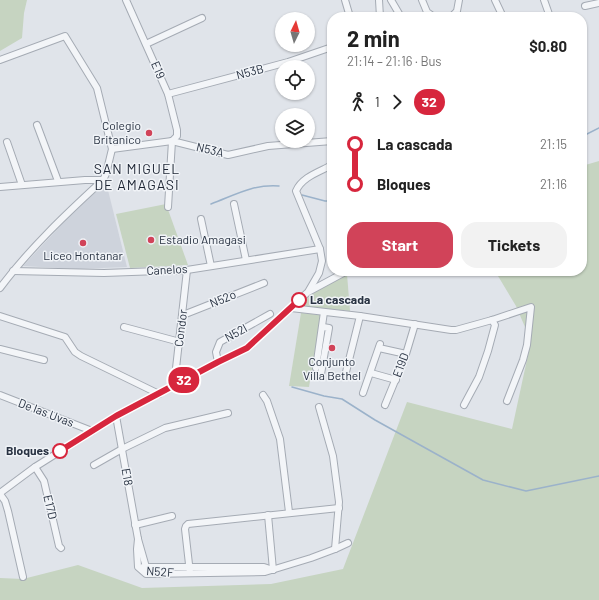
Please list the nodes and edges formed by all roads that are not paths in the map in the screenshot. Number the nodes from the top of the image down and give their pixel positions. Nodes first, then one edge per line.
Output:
1 (126, 0) edge
2 (344, 0) edge
3 (379, 0) edge
4 (392, 0) edge
5 (422, 0) edge
6 (459, 0) edge
7 (495, 0) edge
8 (544, 0) edge
9 (599, 3) edge
10 (585, 6) dead end
11 (348, 12) edge
12 (380, 12) edge
13 (398, 12) edge
14 (427, 12) edge
15 (456, 12) edge
16 (501, 12) edge
17 (548, 12) edge
18 (202, 18) dead end
19 (146, 44) junction
20 (327, 49) edge
21 (0, 60) edge
22 (168, 94) junction
23 (37, 125) dead end
24 (172, 141) junction
25 (327, 141) edge
26 (7, 142) dead end
27 (112, 148) junction
28 (327, 168) edge
29 (103, 180) junction
30 (58, 181) junction
31 (22, 185) junction
32 (0, 186) edge
33 (234, 204) dead end
34 (168, 207) dead end
35 (201, 219) dead end
36 (320, 249) junction
37 (246, 260) junction
38 (211, 266) junction
39 (187, 270) junction
40 (13, 271) junction
41 (338, 276) edge
42 (264, 283) dead end
43 (0, 288) edge
44 (308, 292) junction
45 (291, 308) junction
46 (324, 312) junction
47 (270, 314) dead end
48 (183, 315) junction
49 (0, 316) edge
50 (360, 316) junction
51 (492, 320) junction
52 (415, 324) junction
53 (124, 327) dead end
54 (323, 327) junction
55 (180, 342) junction
56 (0, 349) edge
57 (406, 354) junction
58 (44, 360) dead end
59 (218, 362) junction
60 (316, 368) dead end
61 (370, 373) junction
62 (321, 374) dead end
63 (345, 376) dead end
64 (396, 380) junction
65 (174, 386) junction
66 (364, 393) dead end
67 (159, 394) junction
68 (0, 395) edge
69 (263, 395) dead end
70 (507, 401) dead end
71 (385, 405) dead end
72 (464, 405) dead end
73 (319, 407) dead end
74 (228, 413) dead end
75 (116, 416) junction
76 (92, 431) junction
77 (122, 449) junction
78 (94, 466) dead end
79 (35, 467) junction
80 (0, 494) edge
81 (339, 508) junction
82 (289, 512) junction
83 (268, 515) junction
84 (172, 516) dead end
85 (136, 524) junction
86 (138, 539) junction
87 (348, 542) dead end
88 (61, 548) dead end
89 (335, 549) junction
90 (138, 567) junction
91 (146, 567) junction
92 (190, 570) junction
93 (273, 570) junction
94 (23, 577) dead end

1 - 19 street, E19
2 - 11 street
3 - 12 street
4 - 13 street
5 - 14 street
6 - 15 street
7 - 16 street
8 - 17 street
9 - 10 street
18 - 19 street
19 - 22 street, E19
20 - 22 street, N53B
21 - 27 street
22 - 24 street, E19
23 - 30 street
24 - 25 street, N53A
24 - 27 street, N53A
24 - 34 street, E19
26 - 31 street
27 - 29 street
28 - 36 street
29 - 30 street
29 - 40 street
30 - 31 street
31 - 32 street
33 - 37 street
35 - 38 street
36 - 37 street, Canelos
36 - 44 street
37 - 38 street, Canelos
38 - 39 street, Canelos
39 - 40 street, Canelos
39 - 48 street, Condor
40 - 43 street
41 - 44 street
42 - 48 street, N52o
44 - 45 street
45 - 46 street
45 - 59 street
46 - 50 street
46 - 54 street
47 - 59 street, N52l
48 - 55 street, Condor
49 - 67 street
50 - 52 street
50 - 63 street
51 - 52 street
51 - 70 street
51 - 72 street
52 - 57 street, E19D
53 - 55 street
54 - 60 street
54 - 62 street
55 - 65 street, Condor
56 - 58 street
57 - 61 street
57 - 64 street, E19D
59 - 65 street
61 - 64 street
61 - 66 street
64 - 71 street, E19D
65 - 67 street
67 - 75 street
68 - 76 street, De las Uvas
69 - 82 street
73 - 81 street
74 - 77 street
75 - 76 street
75 - 77 street, E18
76 - 79 street
77 - 78 street
77 - 85 street, E18
79 - 80 street
79 - 88 street, E17D
80 - 94 street
81 - 82 street
81 - 89 street
82 - 83 street
83 - 92 street
83 - 93 street
84 - 85 street
85 - 86 street, E18
86 - 90 street, N52F
86 - 91 street, N52F
87 - 89 street, N52F
89 - 93 street, N52F
90 - 91 street
90 - 92 street, N52F
91 - 92 street, N52F
92 - 93 street, N52F

